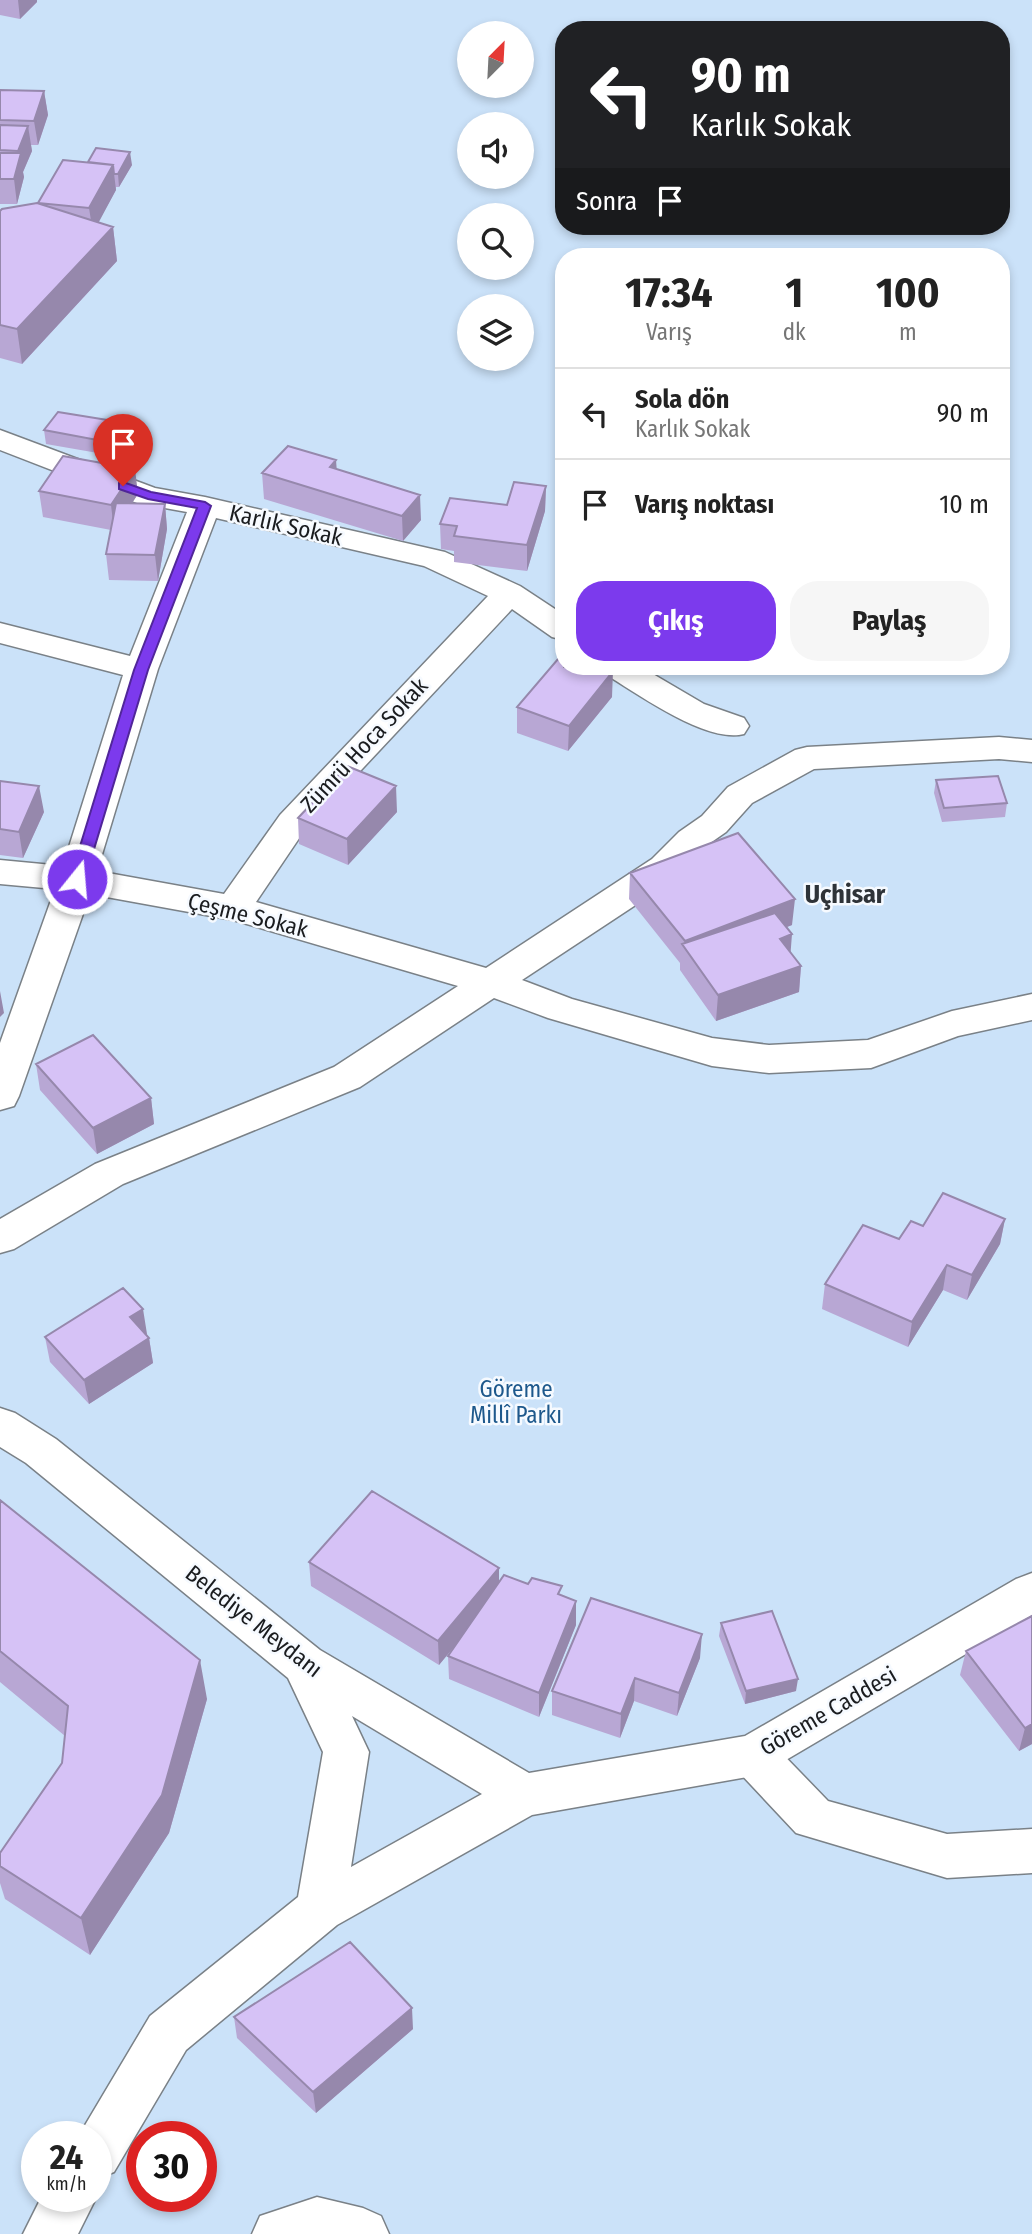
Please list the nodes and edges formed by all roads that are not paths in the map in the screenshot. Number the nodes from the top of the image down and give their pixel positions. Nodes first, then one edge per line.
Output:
1 (0, 439) edge
2 (205, 506) junction
3 (509, 593) junction
4 (555, 624) edge
5 (0, 633) edge
6 (141, 670) junction
7 (630, 675) edge
8 (733, 726) dead end
9 (1032, 751) edge
10 (0, 872) edge
11 (77, 879) junction
12 (233, 908) junction
13 (490, 982) junction
14 (1032, 1007) edge
15 (0, 1096) edge
16 (0, 1238) edge
17 (0, 1425) edge
18 (1032, 1592) edge
19 (304, 1664) junction
20 (753, 1755) junction
21 (524, 1795) junction
22 (1032, 1851) edge
23 (320, 1909) junction
24 (112, 2127) edge
25 (62, 2212) edge
26 (49, 2234) edge
27 (278, 2234) edge
28 (363, 2234) edge

1 - 2 street, Karlık Sokak
2 - 3 street, Karlık Sokak
2 - 6 street
3 - 4 street, Karlık Sokak
3 - 12 street, Zümrü Hoca Sokak
5 - 6 street
6 - 11 street
7 - 8 street
9 - 13 street
10 - 11 street, Çeşme Sokak
11 - 12 street, Çeşme Sokak
11 - 15 street
12 - 13 street, Çeşme Sokak
13 - 14 street, Çeşme Sokak
13 - 16 street
17 - 19 street, Belediye Meydanı
18 - 20 street, Göreme Caddesi
19 - 21 street, Belediye Meydanı
19 - 23 street
20 - 21 street, Göreme Caddesi
20 - 22 street
21 - 23 street, Göreme Caddesi
23 - 24 street, Göreme Caddesi
25 - 26 street
27 - 28 street

